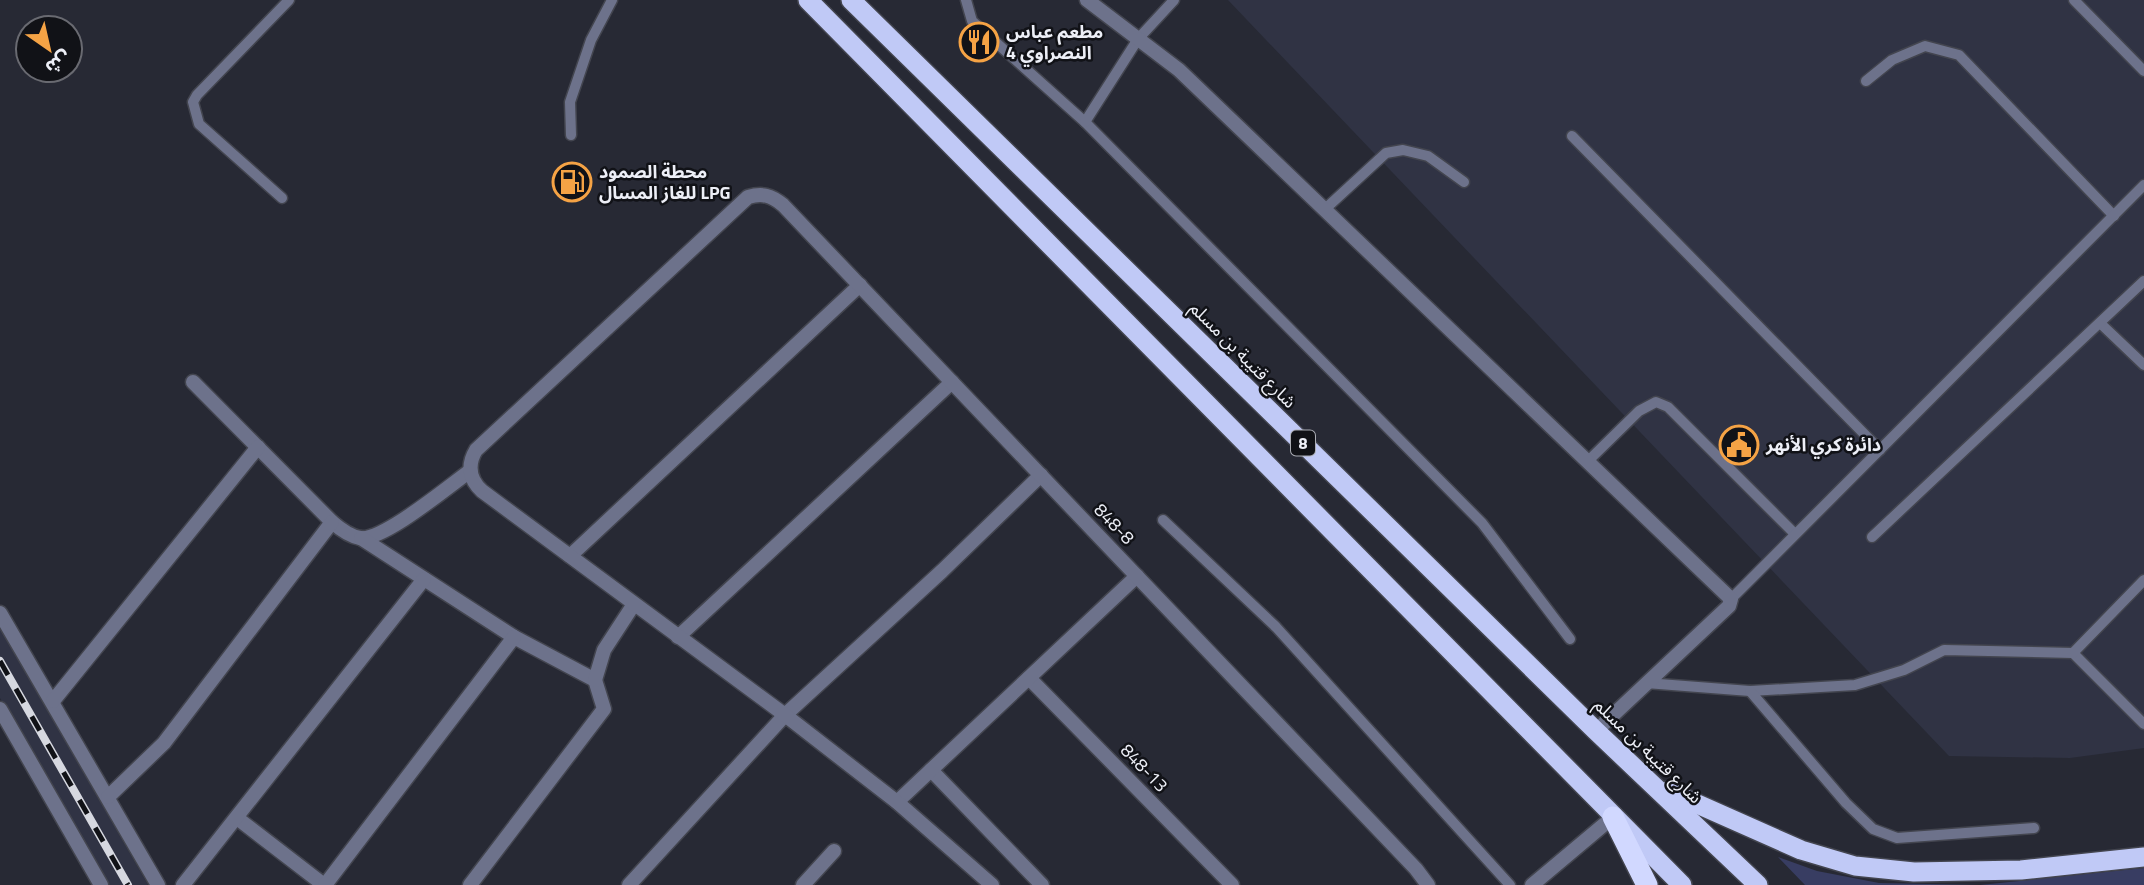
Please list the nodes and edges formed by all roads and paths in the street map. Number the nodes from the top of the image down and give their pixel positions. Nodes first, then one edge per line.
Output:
1 (289, 0) edge
2 (611, 0) edge
3 (808, 0) edge
4 (851, 0) edge
5 (966, 0) edge
6 (1087, 0) edge
7 (1174, 0) edge
8 (2074, 0) edge
9 (1138, 39) junction
10 (2144, 71) edge
11 (1866, 81) dead end
12 (1085, 122) junction
13 (571, 135) dead end
14 (1572, 136) dead end
15 (1464, 182) dead end
16 (2144, 185) edge
17 (282, 198) dead end
18 (1324, 210) junction
19 (2114, 216) junction
20 (2144, 281) edge
21 (860, 285) junction
22 (2100, 323) junction
23 (2144, 365) edge
24 (193, 382) dead end
25 (953, 382) junction
26 (258, 447) junction
27 (1880, 450) junction
28 (1587, 462) junction
29 (470, 471) junction
30 (1041, 475) junction
31 (1163, 520) dead end
32 (332, 522) junction
33 (1795, 534) junction
34 (1872, 537) dead end
35 (361, 538) junction
36 (570, 556) junction
37 (1138, 576) junction
38 (424, 579) junction
39 (2144, 580) edge
40 (1731, 599) junction
41 (634, 604) junction
42 (0, 612) edge
43 (514, 637) junction
44 (678, 637) junction
45 (1570, 639) dead end
46 (2073, 653) junction
47 (1029, 678) junction
48 (595, 680) junction
49 (1646, 683) junction
50 (1750, 691) junction
51 (53, 701) junction
52 (0, 709) edge
53 (785, 715) junction
54 (2144, 724) edge
55 (5, 731) edge
56 (1596, 731) junction
57 (932, 769) junction
58 (1647, 780) junction
59 (108, 797) junction
60 (897, 802) junction
61 (1613, 817) junction
62 (237, 818) junction
63 (2034, 828) dead end
64 (834, 851) dead end
65 (2144, 857) edge
66 (101, 885) edge
67 (158, 885) edge
68 (183, 885) edge
69 (325, 885) edge
70 (470, 885) edge
71 (629, 885) edge
72 (803, 885) edge
73 (992, 885) edge
74 (1042, 885) edge
75 (1232, 885) edge
76 (1428, 885) edge
77 (1510, 885) edge
78 (1531, 885) edge
79 (1647, 885) edge
80 (1682, 885) edge
81 (1758, 885) edge

1 - 17 lane
2 - 13 lane
3 - 61 highway, 8
4 - 56 highway, شارع قتيبة بن مسلم / 8
5 - 12 lane
6 - 9 street
7 - 9 lane
8 - 10 lane
9 - 12 lane
9 - 18 street
11 - 19 lane
12 - 45 lane
14 - 27 lane
15 - 18 lane
16 - 19 lane
18 - 28 street
19 - 27 lane
20 - 22 lane
21 - 25 street, 848-8
21 - 29 street, 848-8
21 - 36 street
22 - 23 lane
22 - 34 lane
24 - 26 street
25 - 30 street, 848-8
25 - 44 street
26 - 32 street
26 - 51 street
27 - 33 lane
28 - 33 lane
28 - 40 street
29 - 35 street
29 - 36 street
30 - 37 street, 848-8
30 - 53 street
31 - 77 lane
32 - 35 street
32 - 59 street
33 - 40 lane
35 - 38 street
36 - 41 street
37 - 47 street
37 - 76 street, 848-8
38 - 43 street
38 - 62 street
39 - 46 lane
40 - 49 street
41 - 44 street
41 - 48 street
42 - 51 street
43 - 48 street
43 - 69 street
44 - 53 street
46 - 50 lane
46 - 54 lane
47 - 57 street
47 - 75 street, 848-13
48 - 70 street
49 - 50 lane
49 - 56 street
50 - 63 lane
51 - 59 street
52 - 55 street
53 - 60 street
53 - 71 street
55 - 66 street
56 - 58 highway, شارع قتيبة بن مسلم / 8
57 - 60 street
57 - 74 street
58 - 65 highway
58 - 81 highway, شارع قتيبة بن مسلم / 8
59 - 67 street
60 - 73 street
61 - 78 street
61 - 79 highway
61 - 80 highway, 8
62 - 68 street
62 - 69 street
64 - 72 street

